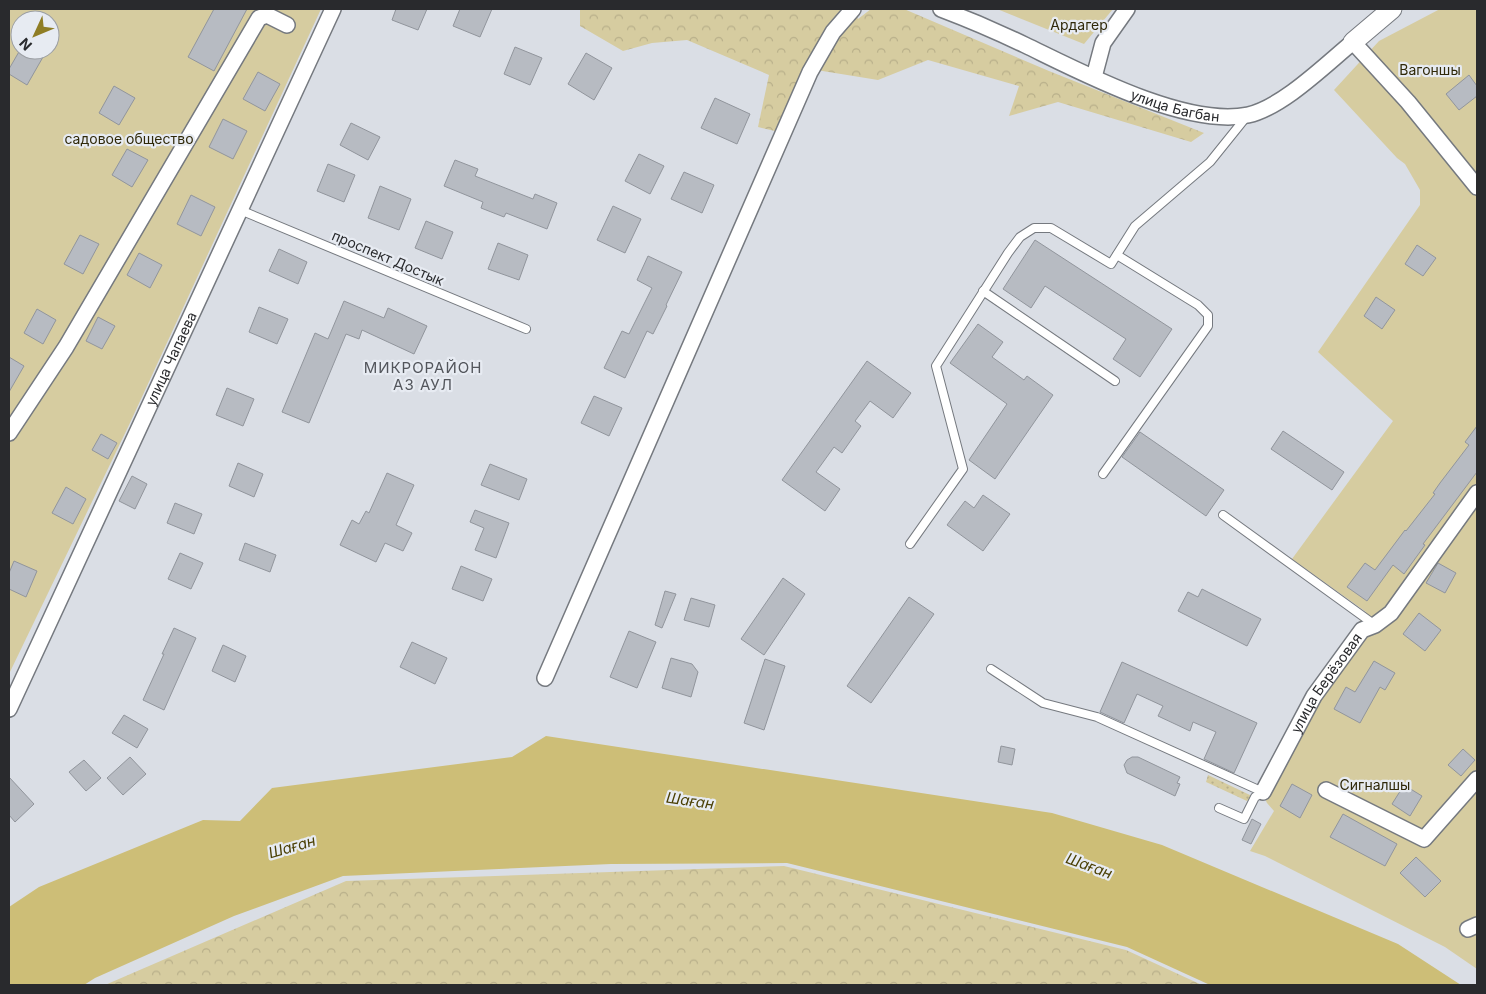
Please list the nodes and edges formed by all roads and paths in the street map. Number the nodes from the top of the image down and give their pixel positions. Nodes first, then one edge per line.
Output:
1 (333, 9) edge
2 (852, 9) edge
3 (941, 9) edge
4 (1127, 9) edge
5 (1392, 9) edge
6 (287, 25) dead end
7 (1353, 42) junction
8 (1094, 77) junction
9 (1248, 115) junction
10 (1477, 187) edge
11 (240, 210) junction
12 (1117, 255) junction
13 (983, 291) junction
14 (526, 329) dead end
15 (1115, 381) dead end
16 (9, 433) edge
17 (1102, 474) dead end
18 (1477, 494) edge
19 (1223, 515) dead end
20 (910, 544) dead end
21 (1375, 625) junction
22 (991, 668) dead end
23 (545, 678) dead end
24 (9, 709) edge
25 (1477, 779) edge
26 (1326, 790) dead end
27 (1263, 792) junction
28 (1219, 808) dead end

1 - 11 street, улица Чапаева
2 - 23 street
3 - 8 street, улица Багбан
4 - 8 street
5 - 7 street, улица Багбан
6 - 16 street
7 - 9 street, улица Багбан
7 - 10 street
8 - 9 street, улица Багбан
9 - 12 lane
11 - 14 lane, проспект Достык
11 - 24 street, улица Чапаева
12 - 13 lane
12 - 17 lane
13 - 15 lane
13 - 20 lane
18 - 21 street, улица Берёзовая
19 - 21 lane
21 - 27 street, улица Берёзовая
22 - 27 lane
25 - 26 street
27 - 28 lane

